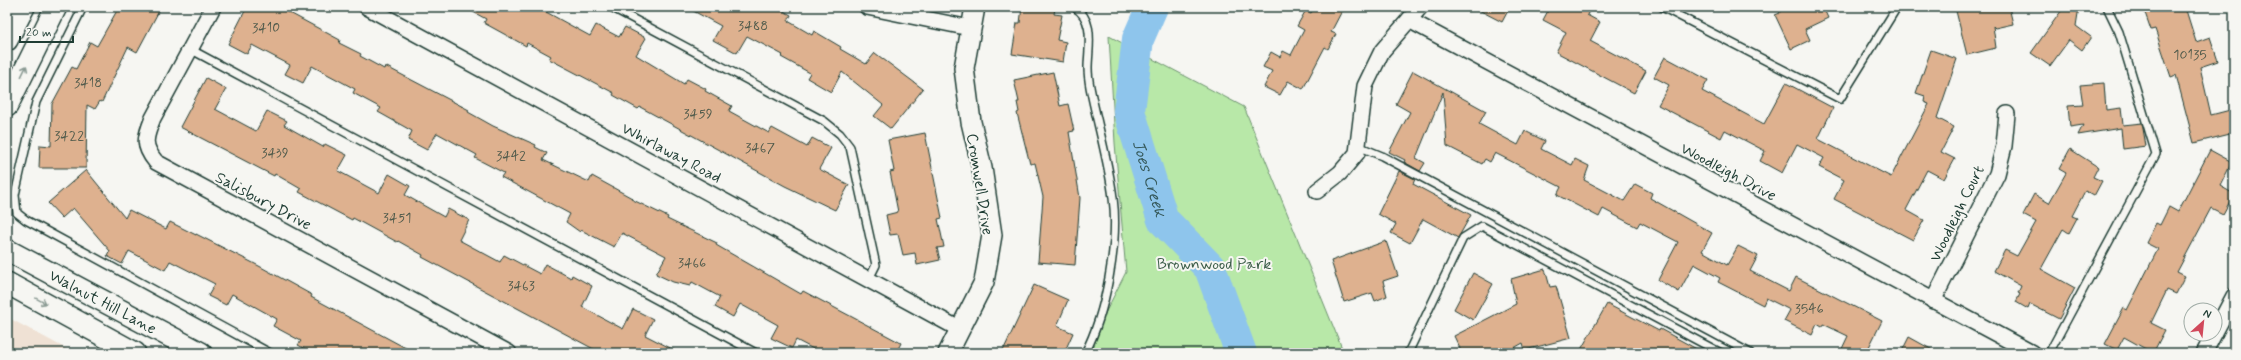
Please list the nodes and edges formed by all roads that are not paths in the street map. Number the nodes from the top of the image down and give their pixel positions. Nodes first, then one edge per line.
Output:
1 (24, 7) edge
2 (56, 7) edge
3 (83, 7) edge
4 (213, 7) edge
5 (367, 7) edge
6 (611, 7) edge
7 (867, 7) edge
8 (975, 7) edge
9 (1074, 7) edge
10 (1420, 7) edge
11 (1662, 7) edge
12 (1897, 7) edge
13 (2107, 7) edge
14 (1409, 20) junction
15 (970, 28) junction
16 (7, 40) edge
17 (190, 49) junction
18 (7, 106) edge
19 (2008, 114) dead end
20 (1358, 146) junction
21 (1317, 190) dead end
22 (7, 237) edge
23 (7, 250) edge
24 (30, 262) junction
25 (869, 279) junction
26 (7, 283) edge
27 (2234, 296) edge
28 (1933, 301) junction
29 (2223, 316) edge
30 (961, 330) junction
31 (2210, 342) edge
32 (196, 352) edge
33 (135, 353) edge
34 (270, 353) edge
35 (509, 353) edge
36 (756, 353) edge
37 (948, 353) edge
38 (1086, 353) edge
39 (1408, 353) edge
40 (1721, 353) edge
41 (1750, 353) edge
42 (2032, 353) edge
43 (2049, 353) edge
44 (2204, 353) edge

1 - 16 main road
18 -> 2 main road
3 - 34 lane
4 - 17 street, Salisbury Drive
5 - 25 street, Whirlaway Road
6 - 25 lane
7 - 15 street
8 - 15 street, Cromwell Drive
9 - 38 lane
10 - 14 street
11 - 12 lane
13 - 43 lane
14 - 20 street
14 - 28 street, Woodleigh Drive
15 - 30 street, Cromwell Drive
17 - 35 street, Salisbury Drive
17 - 36 lane
19 - 28 street, Woodleigh Court
20 - 21 street
20 - 41 lane
22 - 24 main road
23 - 24 main road, Walnut Hill Lane
24 - 32 main road, Walnut Hill Lane
25 - 30 street, Whirlaway Road
26 -> 33 main road, Walnut Hill Lane
27 - 29 street
28 - 42 street, Woodleigh Drive
30 - 37 street, Cromwell Drive
31 - 44 street
39 - 40 lane

